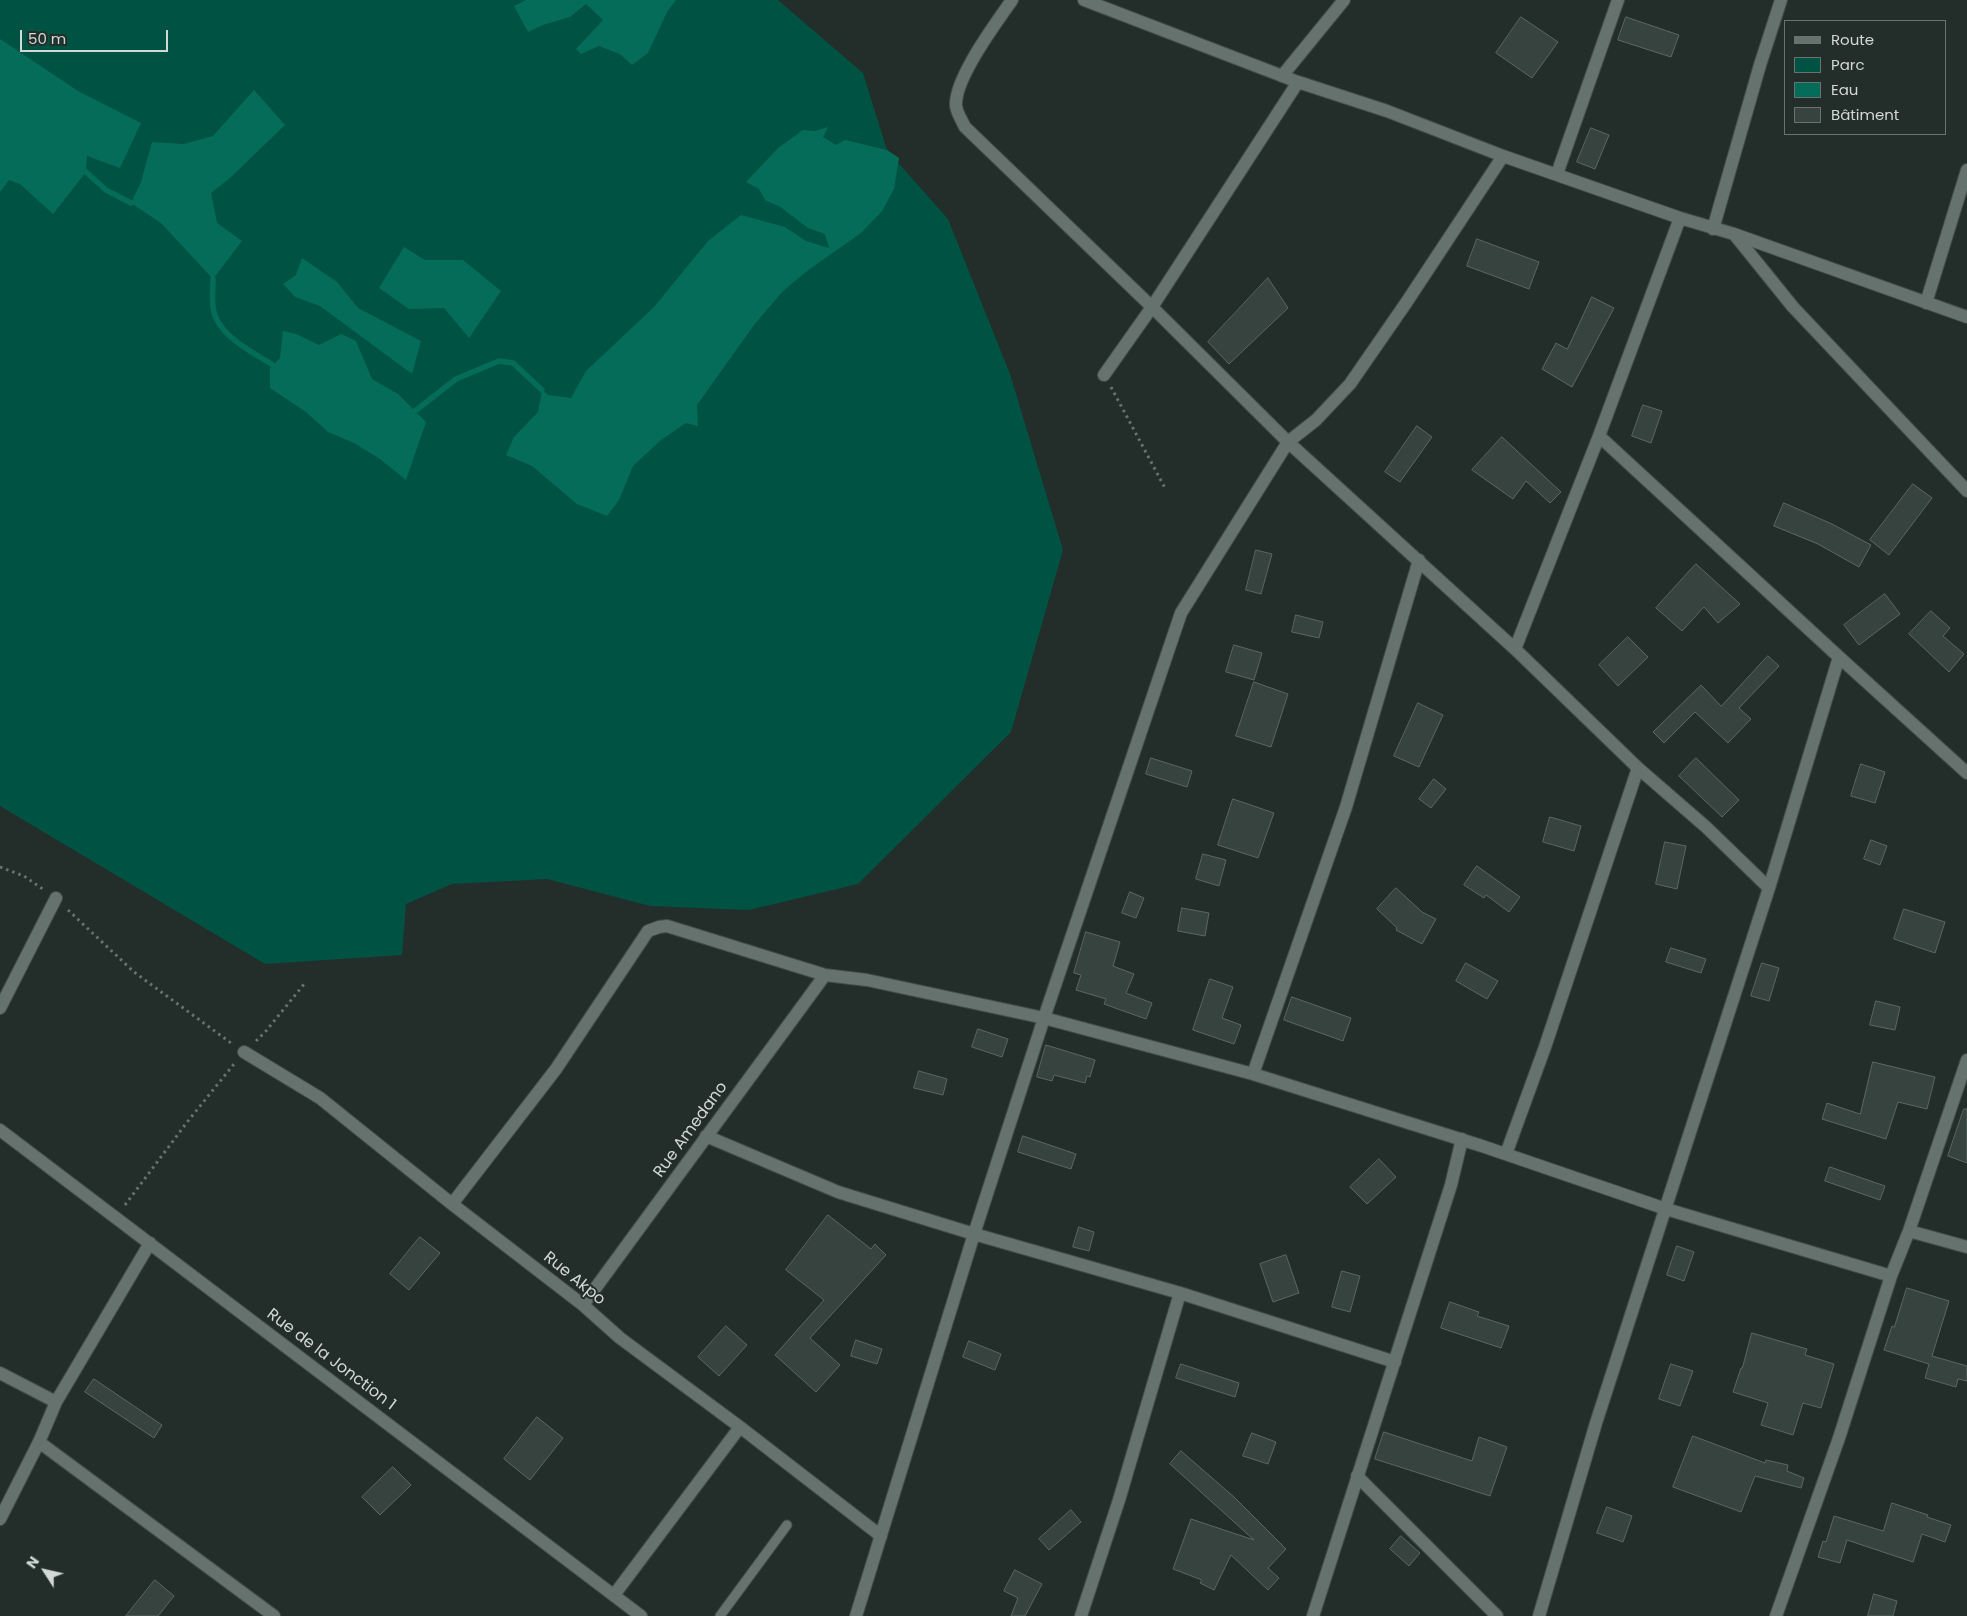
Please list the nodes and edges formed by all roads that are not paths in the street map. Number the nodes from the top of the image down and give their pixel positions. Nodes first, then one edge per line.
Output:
1 (1012, 0) edge
2 (1084, 0) edge
3 (1344, 0) edge
4 (1618, 0) edge
5 (1781, 0) edge
6 (1282, 76) junction
7 (1298, 82) junction
8 (1503, 156) junction
9 (1967, 170) edge
10 (1557, 174) junction
11 (1680, 218) junction
12 (1713, 229) junction
13 (1734, 234) junction
14 (1926, 303) junction
15 (1152, 307) junction
16 (1967, 317) edge
17 (1104, 376) road end
18 (1599, 436) junction
19 (1288, 442) junction
20 (1967, 491) edge
21 (1419, 560) junction
22 (1515, 649) junction
23 (1838, 657) junction
24 (1638, 768) junction
25 (1967, 772) edge
26 (1770, 888) junction
27 (56, 898) road end
28 (825, 975) junction
29 (0, 1008) edge
30 (1044, 1018) junction
31 (244, 1052) road end
32 (1967, 1060) edge
33 (1253, 1074) junction
34 (0, 1130) edge
35 (706, 1136) junction
36 (1462, 1140) junction
37 (1506, 1154) junction
38 (452, 1204) junction
39 (1666, 1209) junction
40 (1909, 1231) junction
41 (974, 1234) junction
42 (150, 1244) junction
43 (1967, 1247) edge
44 (1891, 1276) junction
45 (1180, 1293) junction
46 (583, 1305) junction
47 (1395, 1362) junction
48 (0, 1372) edge
49 (56, 1402) junction
50 (740, 1427) junction
51 (39, 1442) junction
52 (1357, 1476) junction
53 (0, 1519) edge
54 (787, 1525) dead end
55 (881, 1536) junction
56 (614, 1595) junction
57 (274, 1616) edge
58 (641, 1616) edge
59 (720, 1616) edge
60 (856, 1616) edge
61 (1081, 1616) edge
62 (1313, 1616) edge
63 (1497, 1616) edge
64 (1539, 1616) edge
65 (1776, 1616) edge

1 - 15 street
2 - 6 street
3 - 6 street
4 - 10 street
5 - 12 street
6 - 7 street
7 - 8 street
7 - 15 street
8 - 10 street
8 - 19 street
9 - 14 street
10 - 11 street
11 - 12 street
11 - 18 street
12 - 13 street
13 - 14 street
13 - 20 street
14 - 16 street
15 - 17 street
15 - 19 street
18 - 22 street
18 - 23 street
19 - 21 street
19 - 30 street
21 - 22 street
21 - 33 street
22 - 24 street
23 - 25 street
23 - 26 street
24 - 26 street
24 - 37 street
26 - 39 street
27 - 29 street
28 - 30 street
28 - 35 street, Rue Amedano
28 - 38 street
30 - 33 street
30 - 41 street
31 - 38 street, Rue Akpo
32 - 40 street
33 - 36 street
34 - 42 street, Rue de la Jonction 1
35 - 41 street
35 - 46 street, Rue Amedano
36 - 37 street
36 - 47 street
37 - 39 street
38 - 46 street, Rue Akpo
39 - 44 street
39 - 64 street
40 - 43 street
40 - 44 street
41 - 45 street
41 - 55 street
42 - 49 street
42 - 56 street, Rue de la Jonction 1
44 - 65 street
45 - 47 street
45 - 61 street
46 - 50 street, Rue Akpo
47 - 52 street
48 - 49 street
49 - 51 street
50 - 55 street, Rue Akpo
50 - 56 street
51 - 53 street
51 - 57 street
52 - 62 street
52 - 63 street
54 - 59 lane
55 - 60 street
56 - 58 street, Rue de la Jonction 1

